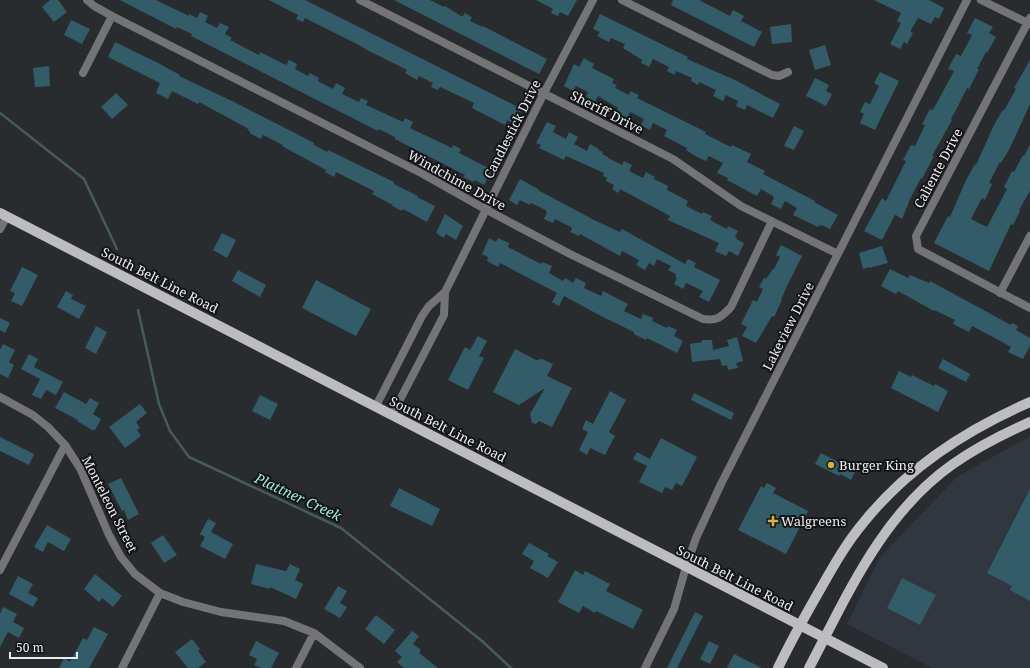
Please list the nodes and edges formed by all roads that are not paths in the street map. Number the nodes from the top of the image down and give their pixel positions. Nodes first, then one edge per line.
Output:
1 (87, 0) edge
2 (360, 0) edge
3 (593, 0) edge
4 (622, 0) edge
5 (967, 0) edge
6 (981, 0) edge
7 (112, 16) junction
8 (1029, 22) edge
9 (788, 72) dead end
10 (83, 74) dead end
11 (544, 93) junction
12 (485, 210) junction
13 (3, 214) edge
14 (772, 221) junction
15 (0, 229) edge
16 (1030, 236) edge
17 (838, 254) junction
18 (445, 292) junction
19 (1000, 293) junction
20 (1030, 308) edge
21 (0, 397) edge
22 (1030, 402) edge
23 (376, 406) junction
24 (392, 414) junction
25 (1004, 414) junction
26 (1030, 422) edge
27 (1011, 430) junction
28 (65, 445) junction
29 (686, 567) junction
30 (0, 570) edge
31 (160, 593) junction
32 (800, 625) junction
33 (314, 633) junction
34 (825, 638) junction
35 (122, 668) edge
36 (296, 668) edge
37 (360, 668) edge
38 (645, 668) edge
39 (778, 668) edge
40 (809, 668) edge
41 (883, 668) edge

1 - 7 street, Windchime Drive
2 - 11 street, Sheriff Drive
3 - 11 street, Candlestick Drive
4 - 9 street
5 - 17 street, Lakeview Drive
6 - 8 street
7 - 10 street
7 - 12 street, Windchime Drive
8 - 19 street, Caliente Drive
11 - 12 street, Candlestick Drive
11 - 14 street, Sheriff Drive
12 - 14 street, Windchime Drive
12 - 18 street, Candlestick Drive
13 - 15 street
13 - 23 main road, South Belt Line Road
14 - 17 street, Sheriff Drive
16 - 19 street
17 - 29 street, Lakeview Drive
18 - 23 street, Candlestick Drive
18 - 24 street, Candlestick Drive
19 - 20 street
21 - 28 street, Monteleon Street
22 - 25 main road
23 - 24 main road, South Belt Line Road
24 - 29 main road, South Belt Line Road
25 - 27 main road
25 - 32 main road
26 - 27 main road
27 - 34 main road
28 - 30 street
28 - 31 street, Monteleon Street
29 - 32 main road, South Belt Line Road
29 - 38 street, Lakeview Drive
31 - 33 street, Monteleon Street
31 - 35 street
32 - 34 main road, South Belt Line Road
32 - 39 main road
33 - 36 street
33 - 37 street, Monteleon Street
34 - 40 main road
34 - 41 main road, South Belt Line Road

